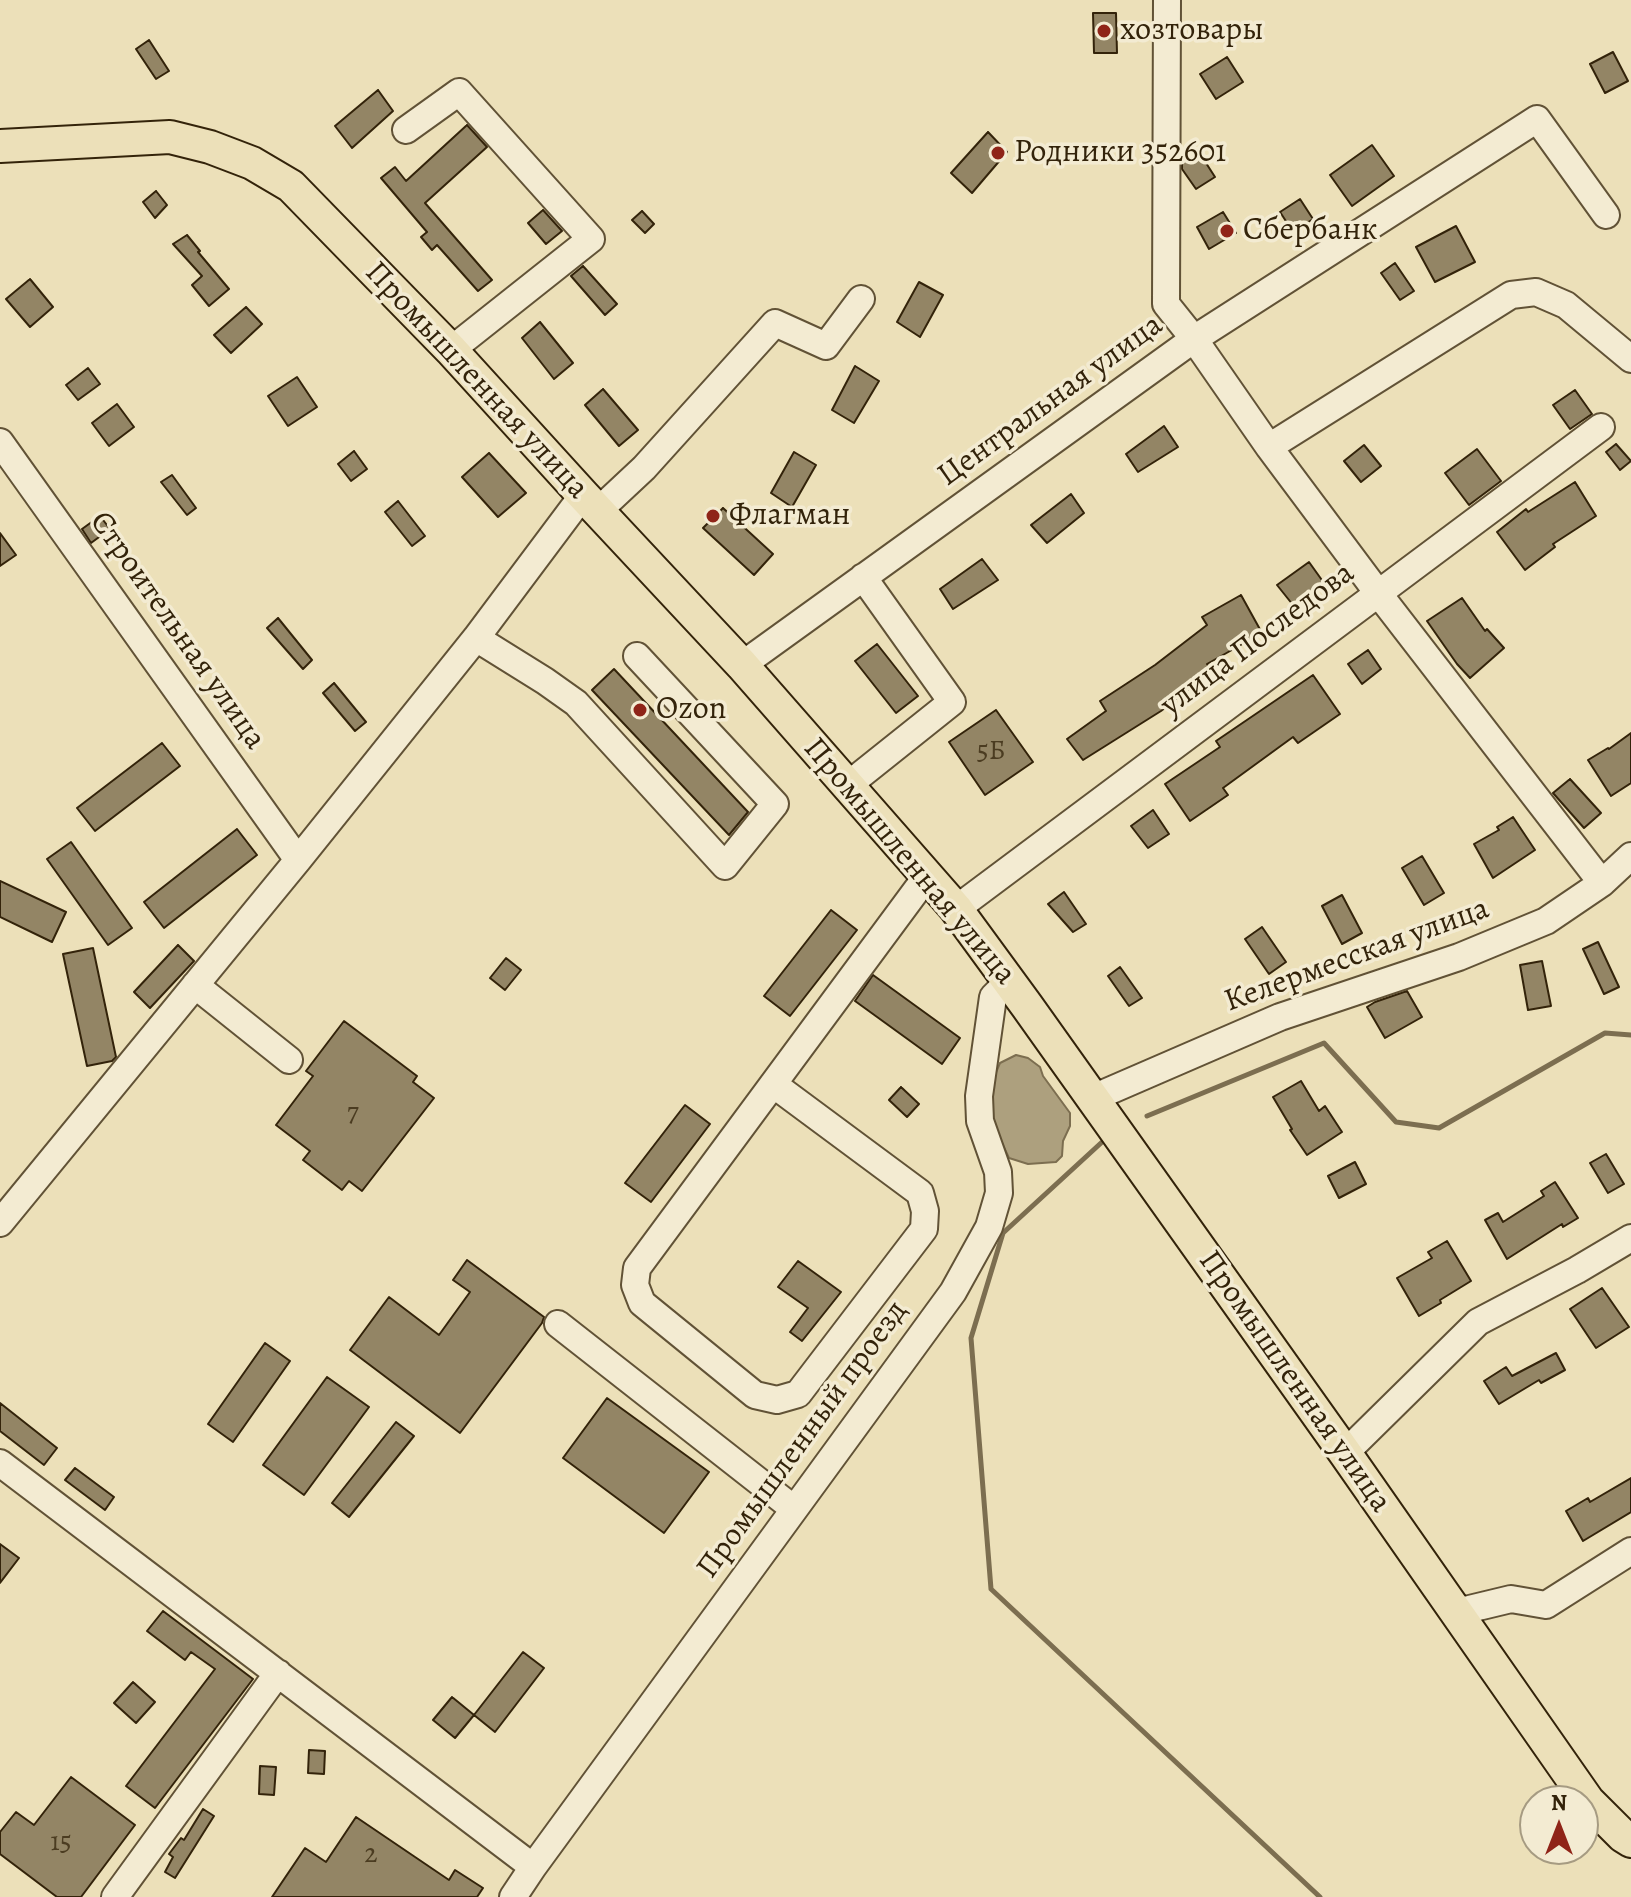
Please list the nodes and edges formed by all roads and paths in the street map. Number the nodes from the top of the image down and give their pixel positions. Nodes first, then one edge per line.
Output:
1 (1167, 0) edge
2 (406, 130) dead end
3 (0, 146) edge
4 (1606, 215) dead end
5 (861, 299) dead end
6 (1194, 339) junction
7 (451, 350) junction
8 (1631, 359) edge
9 (1601, 427) dead end
10 (0, 442) edge
11 (1269, 447) junction
12 (590, 503) junction
13 (863, 577) junction
14 (1378, 593) junction
15 (476, 638) junction
16 (637, 656) dead end
17 (742, 665) junction
18 (848, 785) junction
19 (1631, 856) edge
20 (298, 860) junction
21 (927, 876) junction
22 (1602, 883) junction
23 (956, 909) junction
24 (1009, 981) junction
25 (195, 985) junction
26 (289, 1060) dead end
27 (773, 1084) junction
28 (1093, 1098) junction
29 (0, 1223) edge
30 (1631, 1238) edge
31 (558, 1324) dead end
32 (1345, 1453) junction
33 (3, 1473) edge
34 (794, 1509) junction
35 (1631, 1551) edge
36 (1457, 1612) junction
37 (278, 1673) junction
38 (1631, 1841) edge
39 (533, 1867) junction
40 (115, 1897) edge
41 (513, 1897) edge

1 - 6 street, Центральная улица
2 - 7 street
3 - 7 main road, Промышленная улица
4 - 6 street
5 - 12 street
6 - 11 street
6 - 13 street, Центральная улица
7 - 12 main road, Промышленная улица
8 - 11 street
9 - 14 street, улица Последова
10 - 20 street, Строительная улица
11 - 14 street
12 - 15 street
12 - 17 main road, Промышленная улица
13 - 17 street, Центральная улица
13 - 18 street
14 - 22 street
14 - 23 street, улица Последова
15 - 16 street
15 - 20 street
17 - 18 main road, Промышленная улица
18 - 21 main road, Промышленная улица
19 - 22 street, Келермесская улица
20 - 25 street
21 - 23 main road, Промышленная улица
21 - 27 street
22 - 28 street, Келермесская улица
23 - 24 main road, Промышленная улица
24 - 28 main road, Промышленная улица
24 - 34 street, Промышленный проезд
25 - 26 street
25 - 29 street
27 - 27 street
28 - 32 main road, Промышленная улица
30 - 32 street
31 - 34 street
32 - 36 main road, Промышленная улица
33 - 37 street
34 - 39 street, Промышленный проезд
35 - 36 street
36 - 38 main road, Промышленная улица
37 - 39 street
37 - 40 street
39 - 41 street, Промышленный проезд

